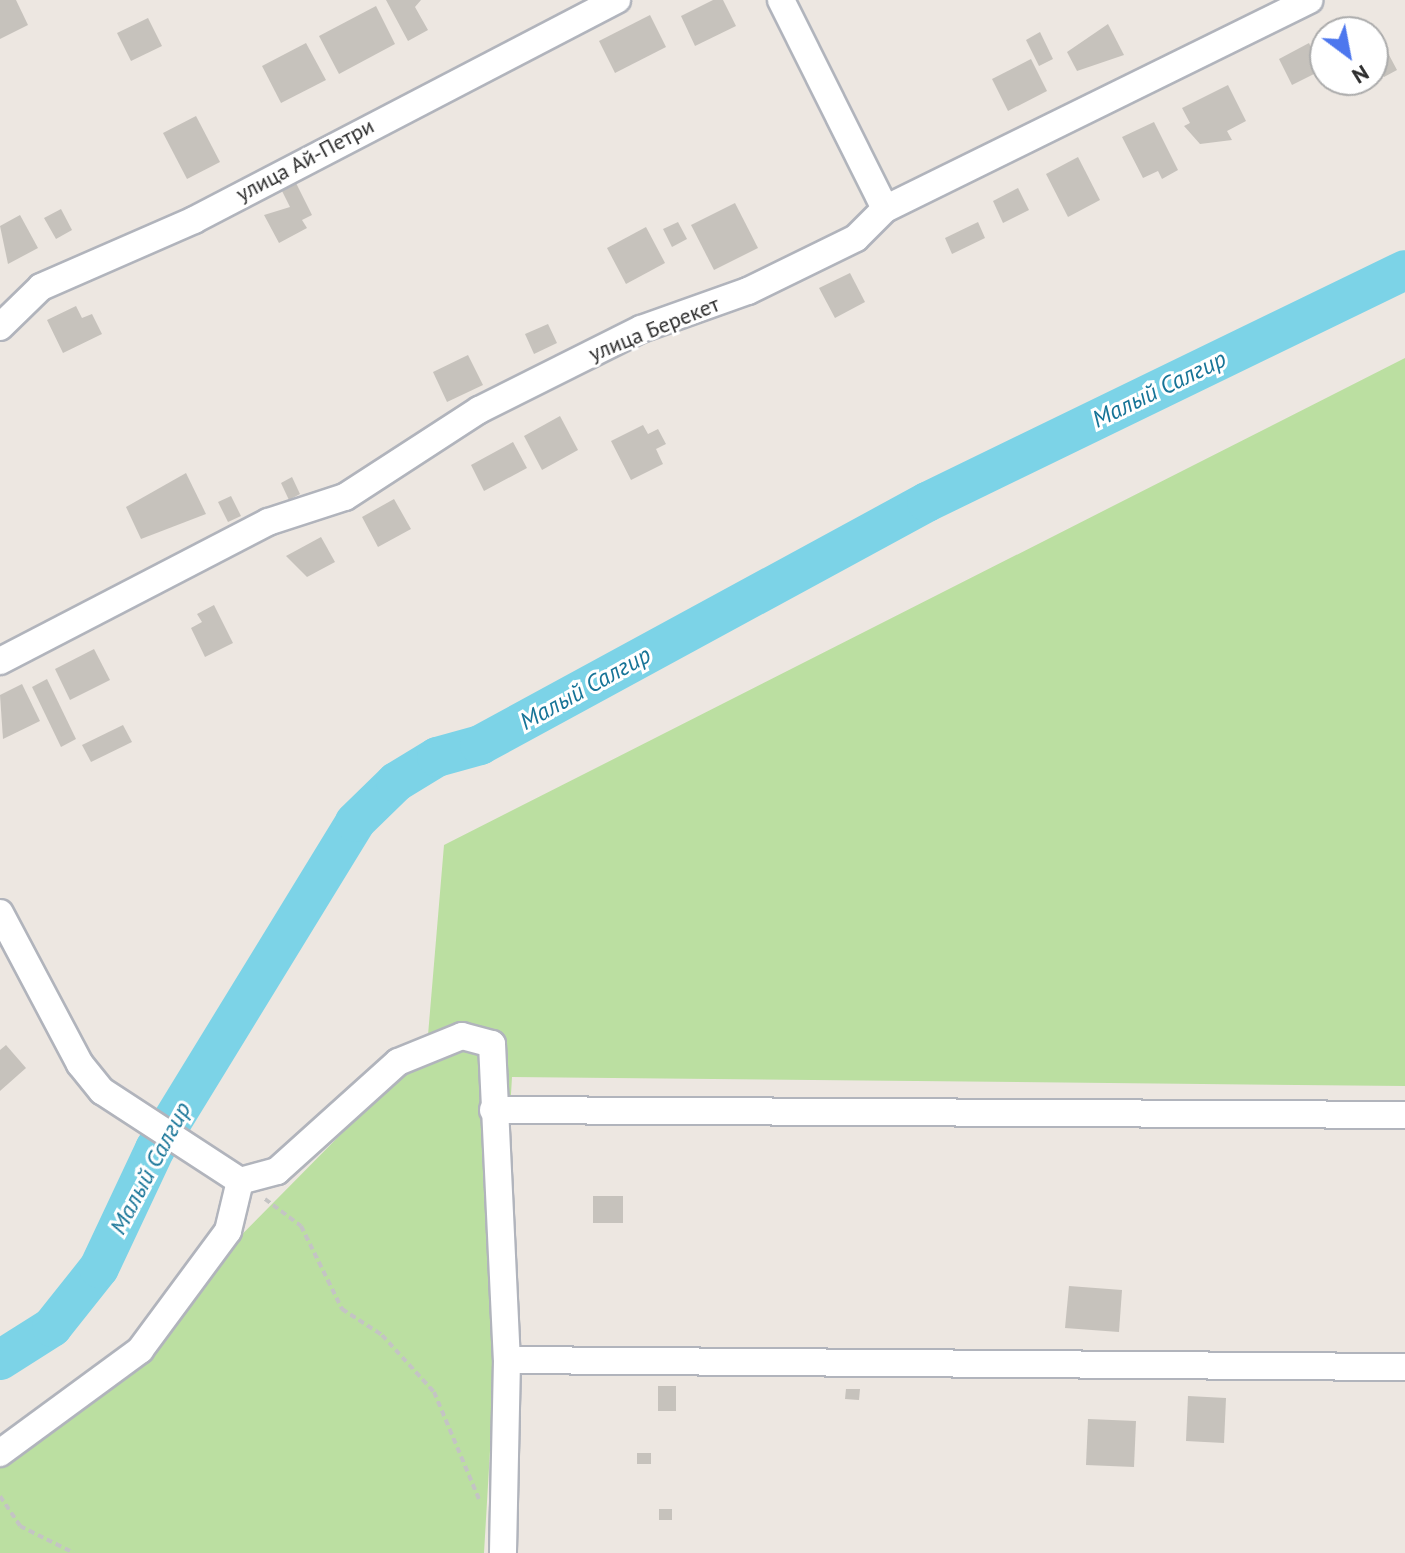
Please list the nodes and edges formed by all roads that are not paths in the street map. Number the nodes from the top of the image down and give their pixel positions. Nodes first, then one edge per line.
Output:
1 (617, 0) edge
2 (781, 0) edge
3 (1309, 0) edge
4 (885, 209) junction
5 (0, 327) edge
6 (0, 661) edge
7 (0, 913) edge
8 (493, 1110) junction
9 (1405, 1115) edge
10 (240, 1181) junction
11 (507, 1360) junction
12 (1405, 1367) edge
13 (0, 1453) edge
14 (503, 1553) edge

1 - 5 street, улица Ай-Петри
2 - 4 street
3 - 4 street, улица Берекет
4 - 6 street, улица Берекет
7 - 10 street
8 - 9 street
8 - 10 street
8 - 11 street
10 - 13 street
11 - 12 street
11 - 14 street

